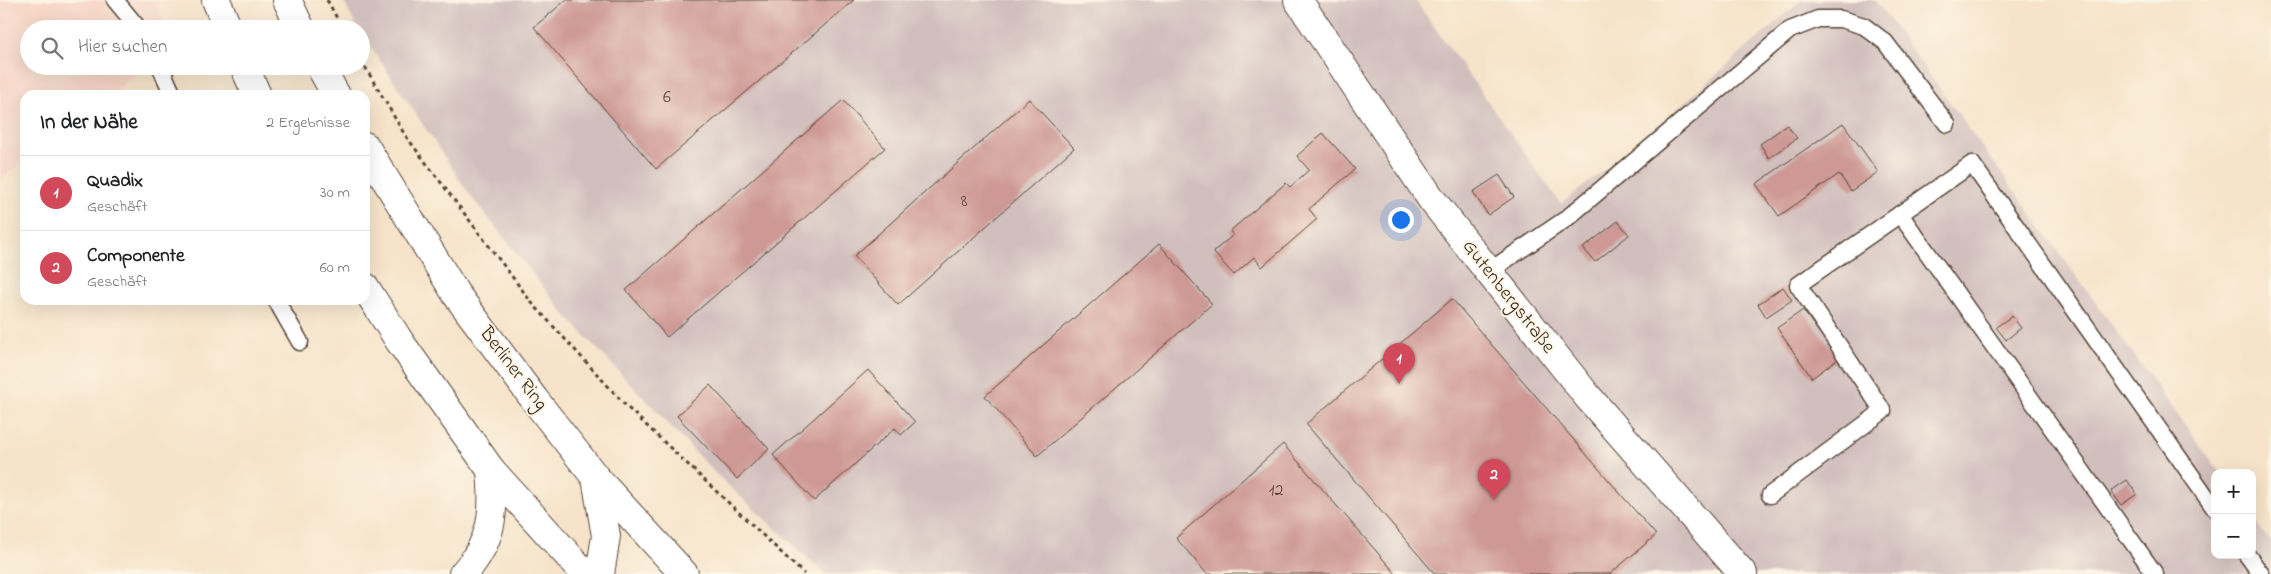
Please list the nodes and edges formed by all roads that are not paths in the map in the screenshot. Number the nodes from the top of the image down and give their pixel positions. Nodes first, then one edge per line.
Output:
1 (116, 0) edge
2 (216, 0) edge
3 (287, 0) edge
4 (1298, 0) edge
5 (132, 20) edge
6 (224, 20) edge
7 (297, 20) edge
8 (164, 75) edge
9 (248, 75) edge
10 (325, 75) edge
11 (171, 90) edge
12 (255, 90) edge
13 (333, 90) edge
14 (1947, 124) dead end
15 (370, 154) edge
16 (1900, 214) junction
17 (1488, 272) junction
18 (370, 295) edge
19 (279, 305) edge
20 (300, 342) dead end
21 (492, 470) junction
22 (596, 478) junction
23 (1770, 495) dead end
24 (2211, 503) edge
25 (2250, 559) edge
26 (463, 574) edge
27 (585, 574) edge
28 (600, 574) edge
29 (684, 574) edge
30 (1743, 574) edge
31 (2154, 574) edge
32 (2260, 574) edge

1 - 5 lane
2 - 6 main road
3 - 7 main road
4 - 17 main road, Gutenbergstraße
8 - 11 lane
9 - 12 main road
10 - 13 main road
14 - 17 lane
15 - 22 main road, Berliner Ring
16 - 23 lane
16 - 24 lane
16 - 31 lane
17 - 30 main road, Gutenbergstraße
18 - 21 main road
19 - 20 lane
21 - 26 main road
21 - 27 main road
22 - 28 main road
22 - 29 main road, Berliner Ring
25 - 32 lane

